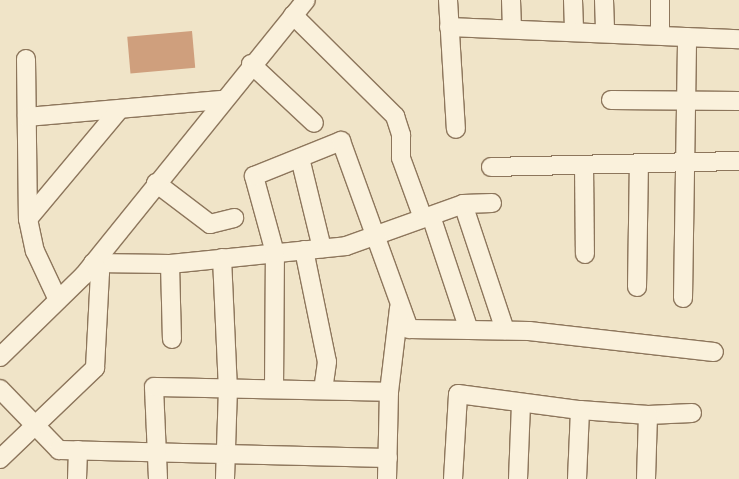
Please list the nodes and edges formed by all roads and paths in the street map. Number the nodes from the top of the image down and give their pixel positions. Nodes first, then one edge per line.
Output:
1 (306, 0) edge
2 (448, 0) edge
3 (511, 0) edge
4 (572, 0) edge
5 (604, 0) edge
6 (660, 0) edge
7 (293, 15) junction
8 (449, 27) junction
9 (512, 29) junction
10 (574, 32) junction
11 (605, 33) junction
12 (660, 36) junction
13 (687, 37) junction
14 (739, 39) edge
15 (26, 59) dead end
16 (251, 64) junction
17 (223, 100) junction
18 (611, 100) dead end
19 (686, 100) junction
20 (739, 101) edge
21 (120, 108) junction
22 (27, 117) junction
23 (314, 123) dead end
24 (456, 129) dead end
25 (300, 158) junction
26 (739, 161) edge
27 (685, 162) junction
28 (639, 164) junction
29 (584, 165) junction
30 (491, 167) dead end
31 (156, 183) junction
32 (492, 203) dead end
33 (463, 204) junction
34 (427, 217) junction
35 (234, 218) dead end
36 (28, 219) junction
37 (373, 237) junction
38 (322, 248) junction
39 (304, 250) junction
40 (275, 253) junction
41 (586, 254) dead end
42 (222, 258) junction
43 (93, 263) junction
44 (170, 264) junction
45 (637, 288) dead end
46 (683, 298) dead end
47 (58, 300) junction
48 (400, 304) junction
49 (469, 330) junction
50 (505, 330) junction
51 (172, 340) dead end
52 (714, 352) dead end
53 (0, 357) edge
54 (228, 388) junction
55 (0, 389) edge
56 (274, 389) junction
57 (323, 390) junction
58 (389, 392) junction
59 (521, 403) junction
60 (580, 410) junction
61 (692, 412) dead end
62 (648, 415) junction
63 (35, 425) junction
64 (78, 450) junction
65 (158, 452) junction
66 (224, 454) junction
67 (388, 458) junction
68 (0, 459) edge
69 (78, 479) edge
70 (158, 479) edge
71 (225, 479) edge
72 (387, 479) edge
73 (453, 479) edge
74 (518, 479) edge
75 (577, 479) edge
76 (646, 479) edge

1 - 7 street
2 - 8 street
3 - 9 street
4 - 10 street
5 - 11 street
6 - 12 street
7 - 16 street
7 - 34 street
8 - 9 street
8 - 24 street
9 - 10 street
10 - 11 street
11 - 12 street
12 - 13 street
13 - 14 street
13 - 19 street
15 - 22 street
16 - 17 street
16 - 23 street
17 - 21 street
17 - 31 street
18 - 19 street
19 - 20 street
19 - 27 street
21 - 22 street
21 - 36 street
22 - 36 street
25 - 37 street
25 - 38 street
25 - 40 street
26 - 27 street
27 - 28 street
27 - 46 street
28 - 29 street
28 - 45 street
29 - 30 street
29 - 41 street
31 - 35 street
31 - 43 street
32 - 33 street
33 - 34 street
33 - 50 street
34 - 37 street
34 - 49 street
36 - 47 street
37 - 38 street
37 - 48 street
38 - 39 street
39 - 40 street
39 - 57 street
40 - 42 street
40 - 56 street
42 - 44 street
42 - 54 street
43 - 44 street
43 - 47 street
43 - 63 street
44 - 51 street
47 - 53 street
48 - 49 street
48 - 58 street
49 - 50 street
50 - 52 street
54 - 56 street
54 - 65 street
54 - 66 street
55 - 63 street
56 - 57 street
57 - 58 street
58 - 67 street
59 - 60 street
59 - 73 street
59 - 74 street
60 - 62 street
60 - 75 street
61 - 62 street
62 - 76 street
63 - 64 street
63 - 68 street
64 - 65 street
64 - 69 street
65 - 66 street
65 - 70 street
66 - 67 street
66 - 71 street
67 - 72 street

